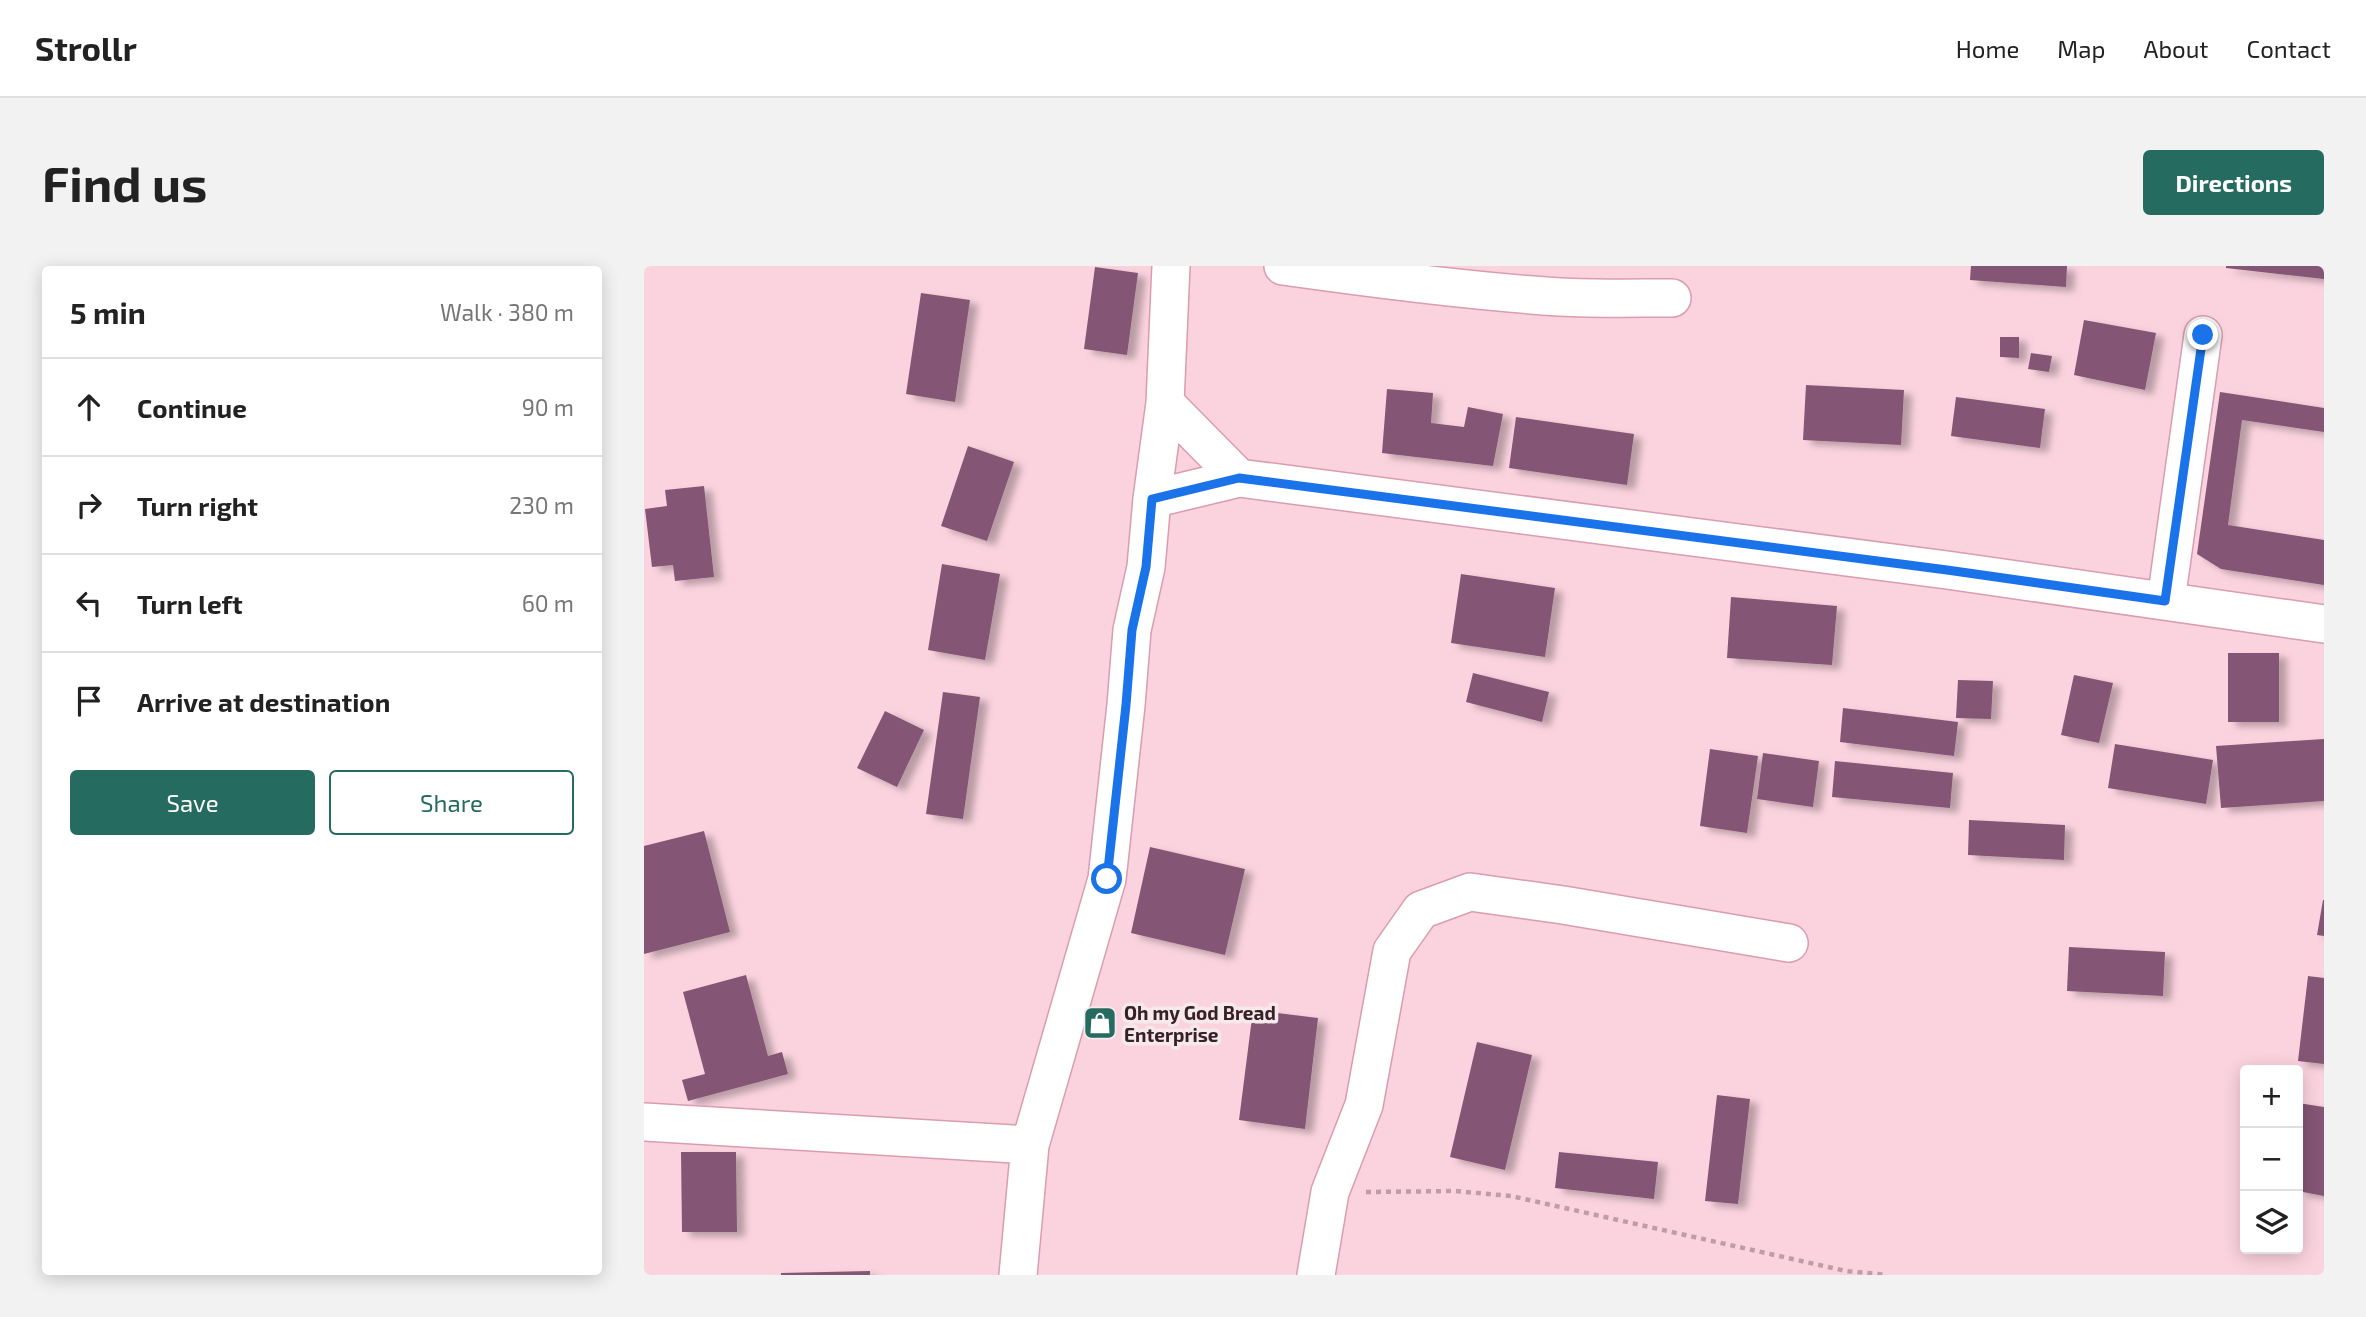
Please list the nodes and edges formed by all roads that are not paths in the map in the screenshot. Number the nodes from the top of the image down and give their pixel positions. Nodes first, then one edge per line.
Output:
1 (1171, 266) edge
2 (1283, 266) edge
3 (1672, 298) dead end
4 (2203, 335) dead end
5 (1165, 403) junction
6 (1239, 478) junction
7 (1152, 499) junction
8 (2165, 601) junction
9 (2324, 624) edge
10 (1789, 943) dead end
11 (644, 1122) edge
12 (1030, 1145) junction
13 (1018, 1275) edge
14 (1315, 1275) edge

1 - 5 street
2 - 3 street
4 - 8 street
5 - 6 street
5 - 7 street
6 - 7 street
6 - 8 street
7 - 12 street
8 - 9 street
10 - 14 street
11 - 12 street
12 - 13 street

